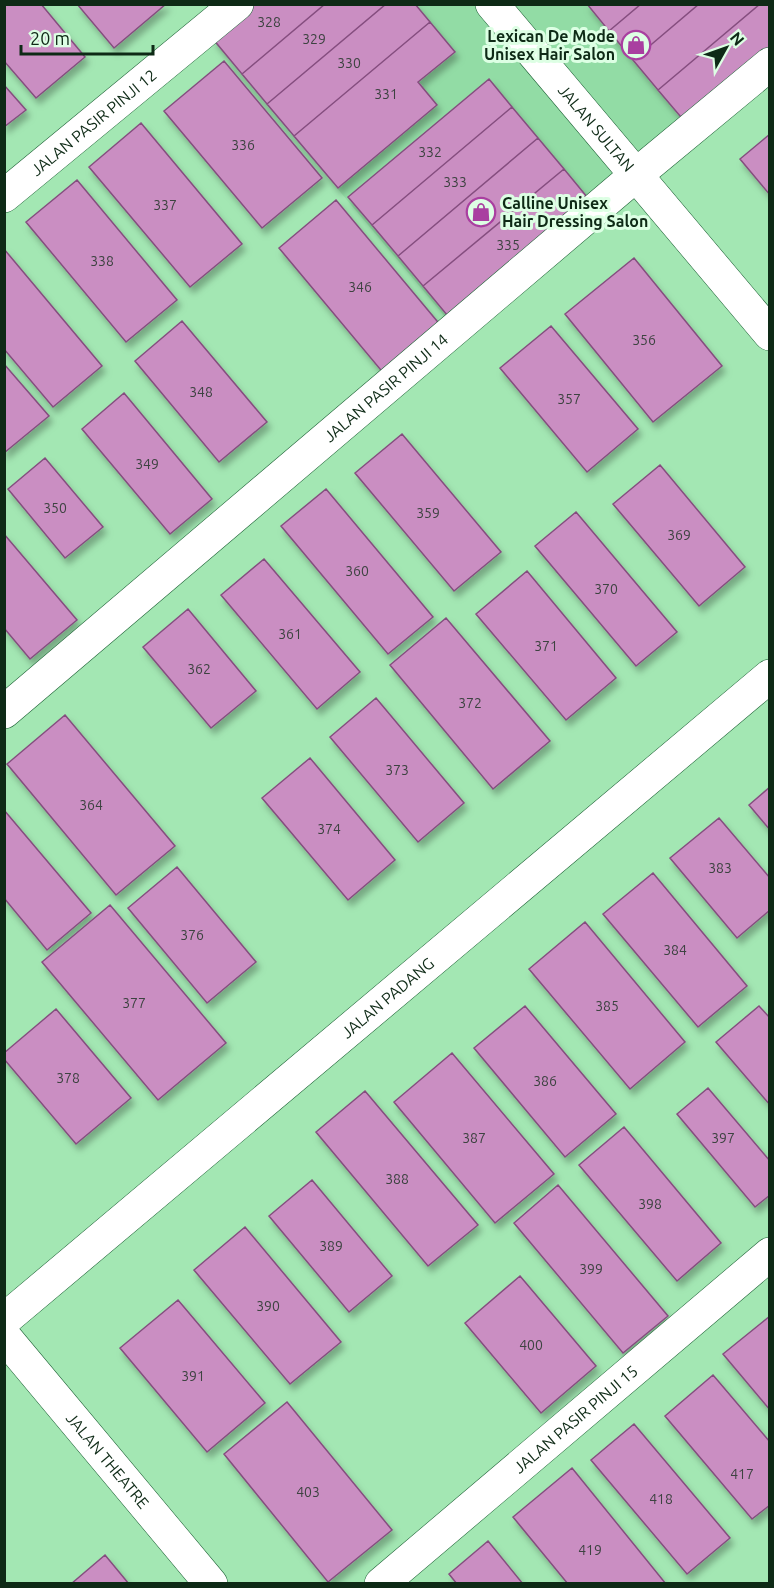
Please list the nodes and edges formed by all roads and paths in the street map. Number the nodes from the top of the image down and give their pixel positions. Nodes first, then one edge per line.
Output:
1 (237, 4) edge
2 (492, 4) edge
3 (770, 64) edge
4 (636, 175) junction
5 (4, 196) edge
6 (770, 334) edge
7 (770, 676) edge
8 (4, 712) edge
9 (770, 1254) edge
10 (4, 1320) edge
11 (4, 1336) edge
12 (211, 1584) edge
13 (381, 1584) edge

1 - 5 street, JALAN PASIR PINJI 12
2 - 4 street, JALAN SULTAN
3 - 4 street, JALAN PASIR PINJI 14
4 - 6 street, JALAN SULTAN
4 - 8 street, JALAN PASIR PINJI 14
7 - 10 street, JALAN PADANG
9 - 13 street, JALAN PASIR PINJI 15
11 - 12 street, JALAN THEATRE

